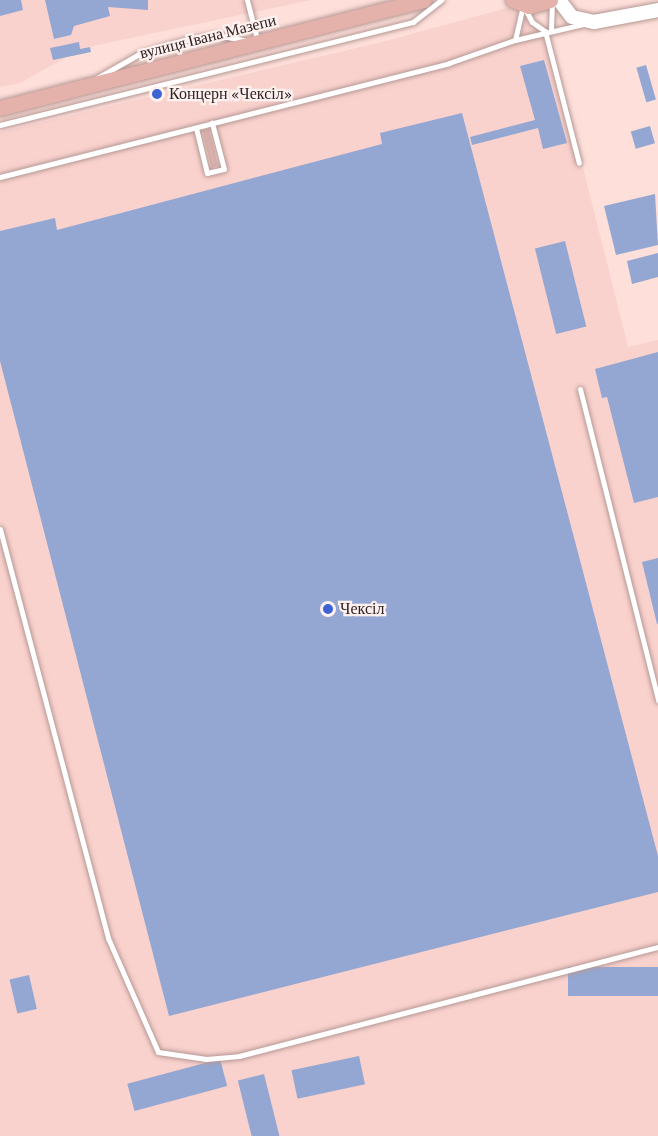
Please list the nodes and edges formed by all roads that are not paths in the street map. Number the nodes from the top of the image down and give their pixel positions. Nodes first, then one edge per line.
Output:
1 (247, 0) edge
2 (423, 0) edge
3 (441, 0) edge
4 (551, 0) edge
5 (559, 0) edge
6 (518, 2) edge
7 (658, 10) edge
8 (594, 22) junction
9 (548, 31) junction
10 (515, 40) junction
11 (258, 44) junction
12 (83, 87) junction
13 (0, 108) edge
14 (212, 123) junction
15 (0, 125) edge
16 (196, 128) junction
17 (579, 163) dead end
18 (0, 177) edge
19 (580, 389) dead end
20 (0, 529) edge
21 (658, 700) edge
22 (658, 947) edge

1 - 11 lane
2 - 11 main road, вулиця Івана Мазепи
3 - 15 lane
4 - 6 main road
4 - 9 lane
5 - 8 street
6 - 9 lane
6 - 10 lane
7 - 8 street
8 - 9 lane
9 - 10 lane
9 - 17 lane
10 - 14 lane
11 - 12 main road, вулиця Івана Мазепи
11 - 12 lane
12 - 13 main road, вулиця Івана Мазепи
14 - 16 lane
14 - 16 lane
16 - 18 lane
19 - 21 lane
20 - 22 lane

